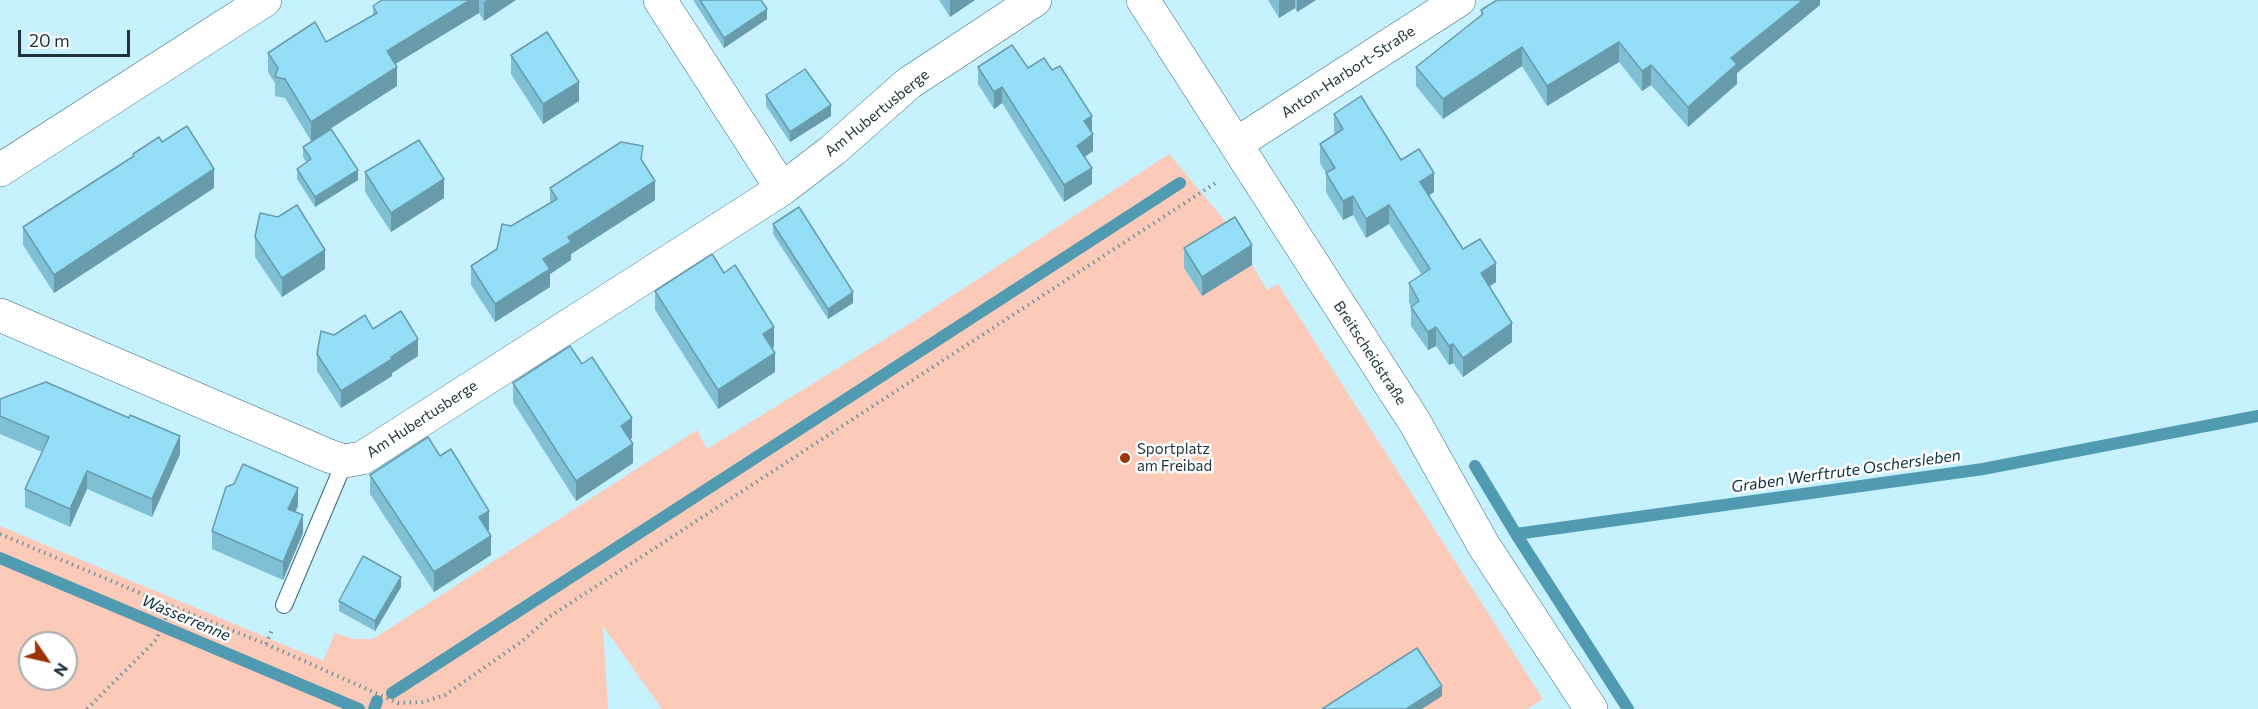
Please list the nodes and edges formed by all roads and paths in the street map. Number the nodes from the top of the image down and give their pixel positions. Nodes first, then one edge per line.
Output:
1 (265, 0) edge
2 (660, 0) edge
3 (1035, 0) edge
4 (1143, 0) edge
5 (1459, 0) edge
6 (1242, 153) junction
7 (0, 170) edge
8 (782, 189) junction
9 (0, 315) edge
10 (345, 461) junction
11 (0, 534) edge
12 (284, 605) dead end
13 (171, 606) junction
14 (87, 709) edge
15 (1591, 709) edge

1 - 7 street
2 - 8 street
3 - 8 street, Am Hubertusberge
4 - 6 street, Breitscheidstraße
5 - 6 street, Anton-Harbort-Straße
6 - 13 path
6 - 15 street, Breitscheidstraße
8 - 10 street, Am Hubertusberge
9 - 10 street
10 - 12 lane
11 - 13 path
13 - 14 path

